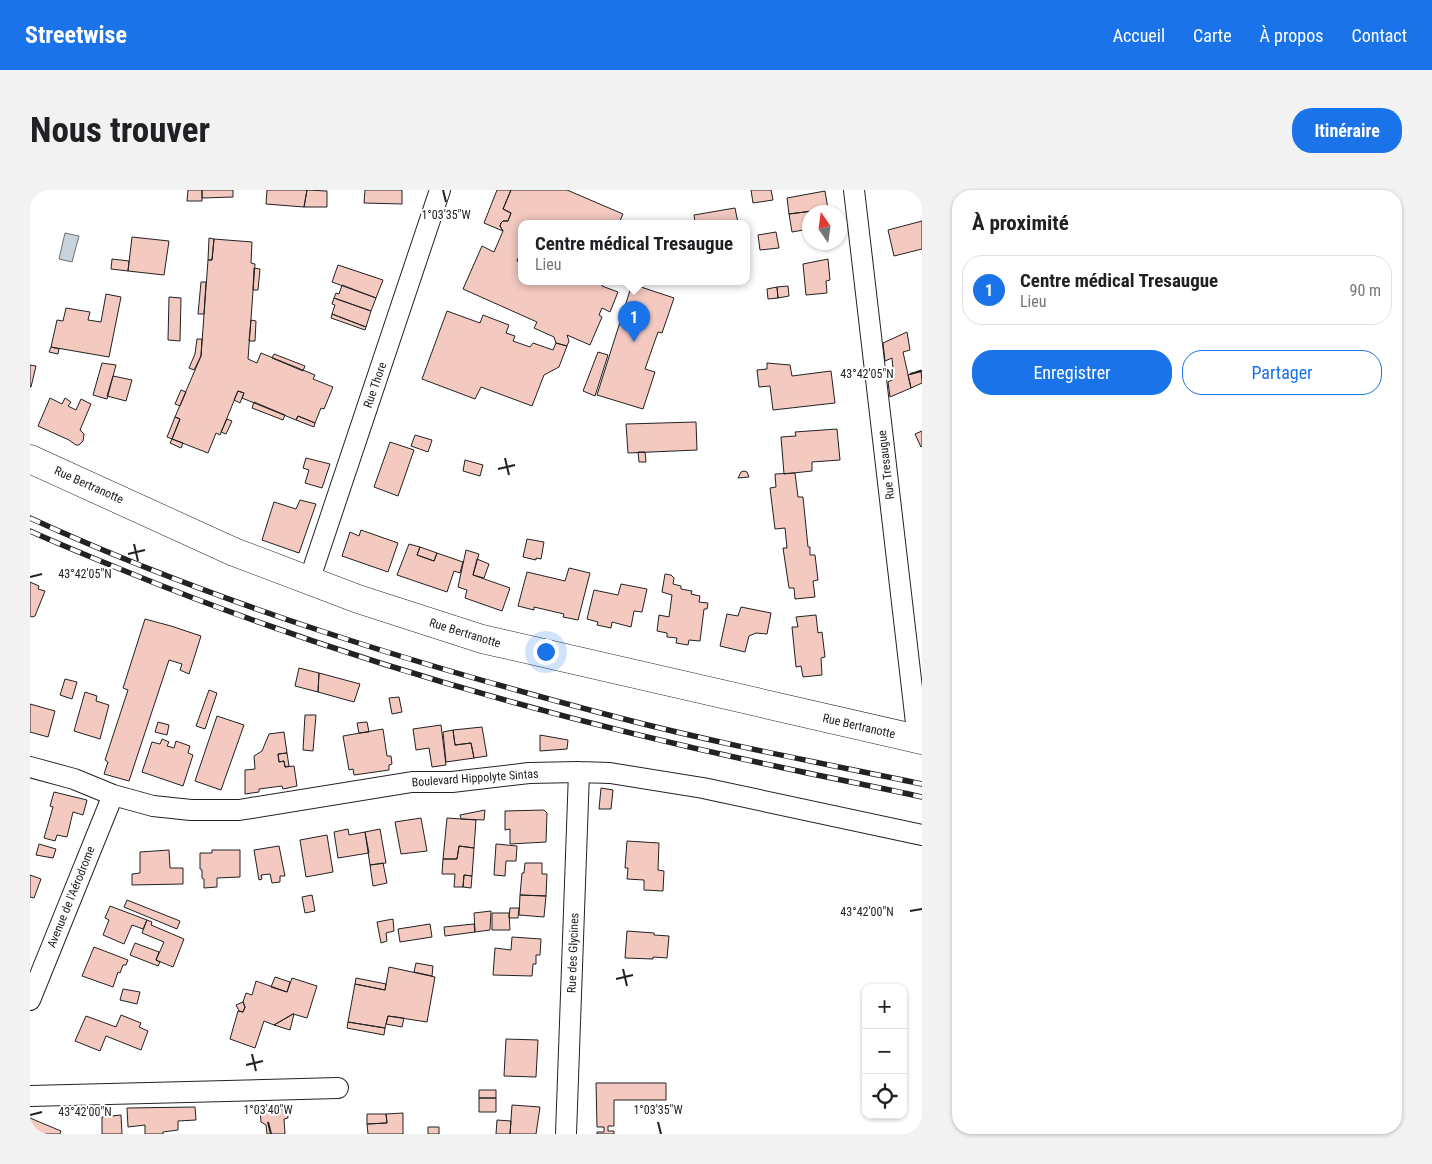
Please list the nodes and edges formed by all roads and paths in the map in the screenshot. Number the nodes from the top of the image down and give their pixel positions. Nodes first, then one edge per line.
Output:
1 (440, 190) edge
2 (854, 190) edge
3 (30, 459) edge
4 (309, 581) junction
5 (920, 740) edge
6 (30, 767) edge
7 (580, 772) junction
8 (114, 795) junction
9 (922, 835) edge
10 (30, 1000) edge
11 (338, 1088) dead end
12 (30, 1096) edge
13 (566, 1134) edge

1 - 4 street, Rue Thore
2 - 5 street, Rue Tresaugue
3 - 4 street, Rue Bertranotte
4 - 5 street, Rue Bertranotte
6 - 8 street, Boulevard Hippolyte Sintas
7 - 8 street, Boulevard Hippolyte Sintas
7 - 9 street, Boulevard Hippolyte Sintas
7 - 13 street, Rue des Glycines
8 - 10 street, Avenue de l'Aérodrome
11 - 12 street

